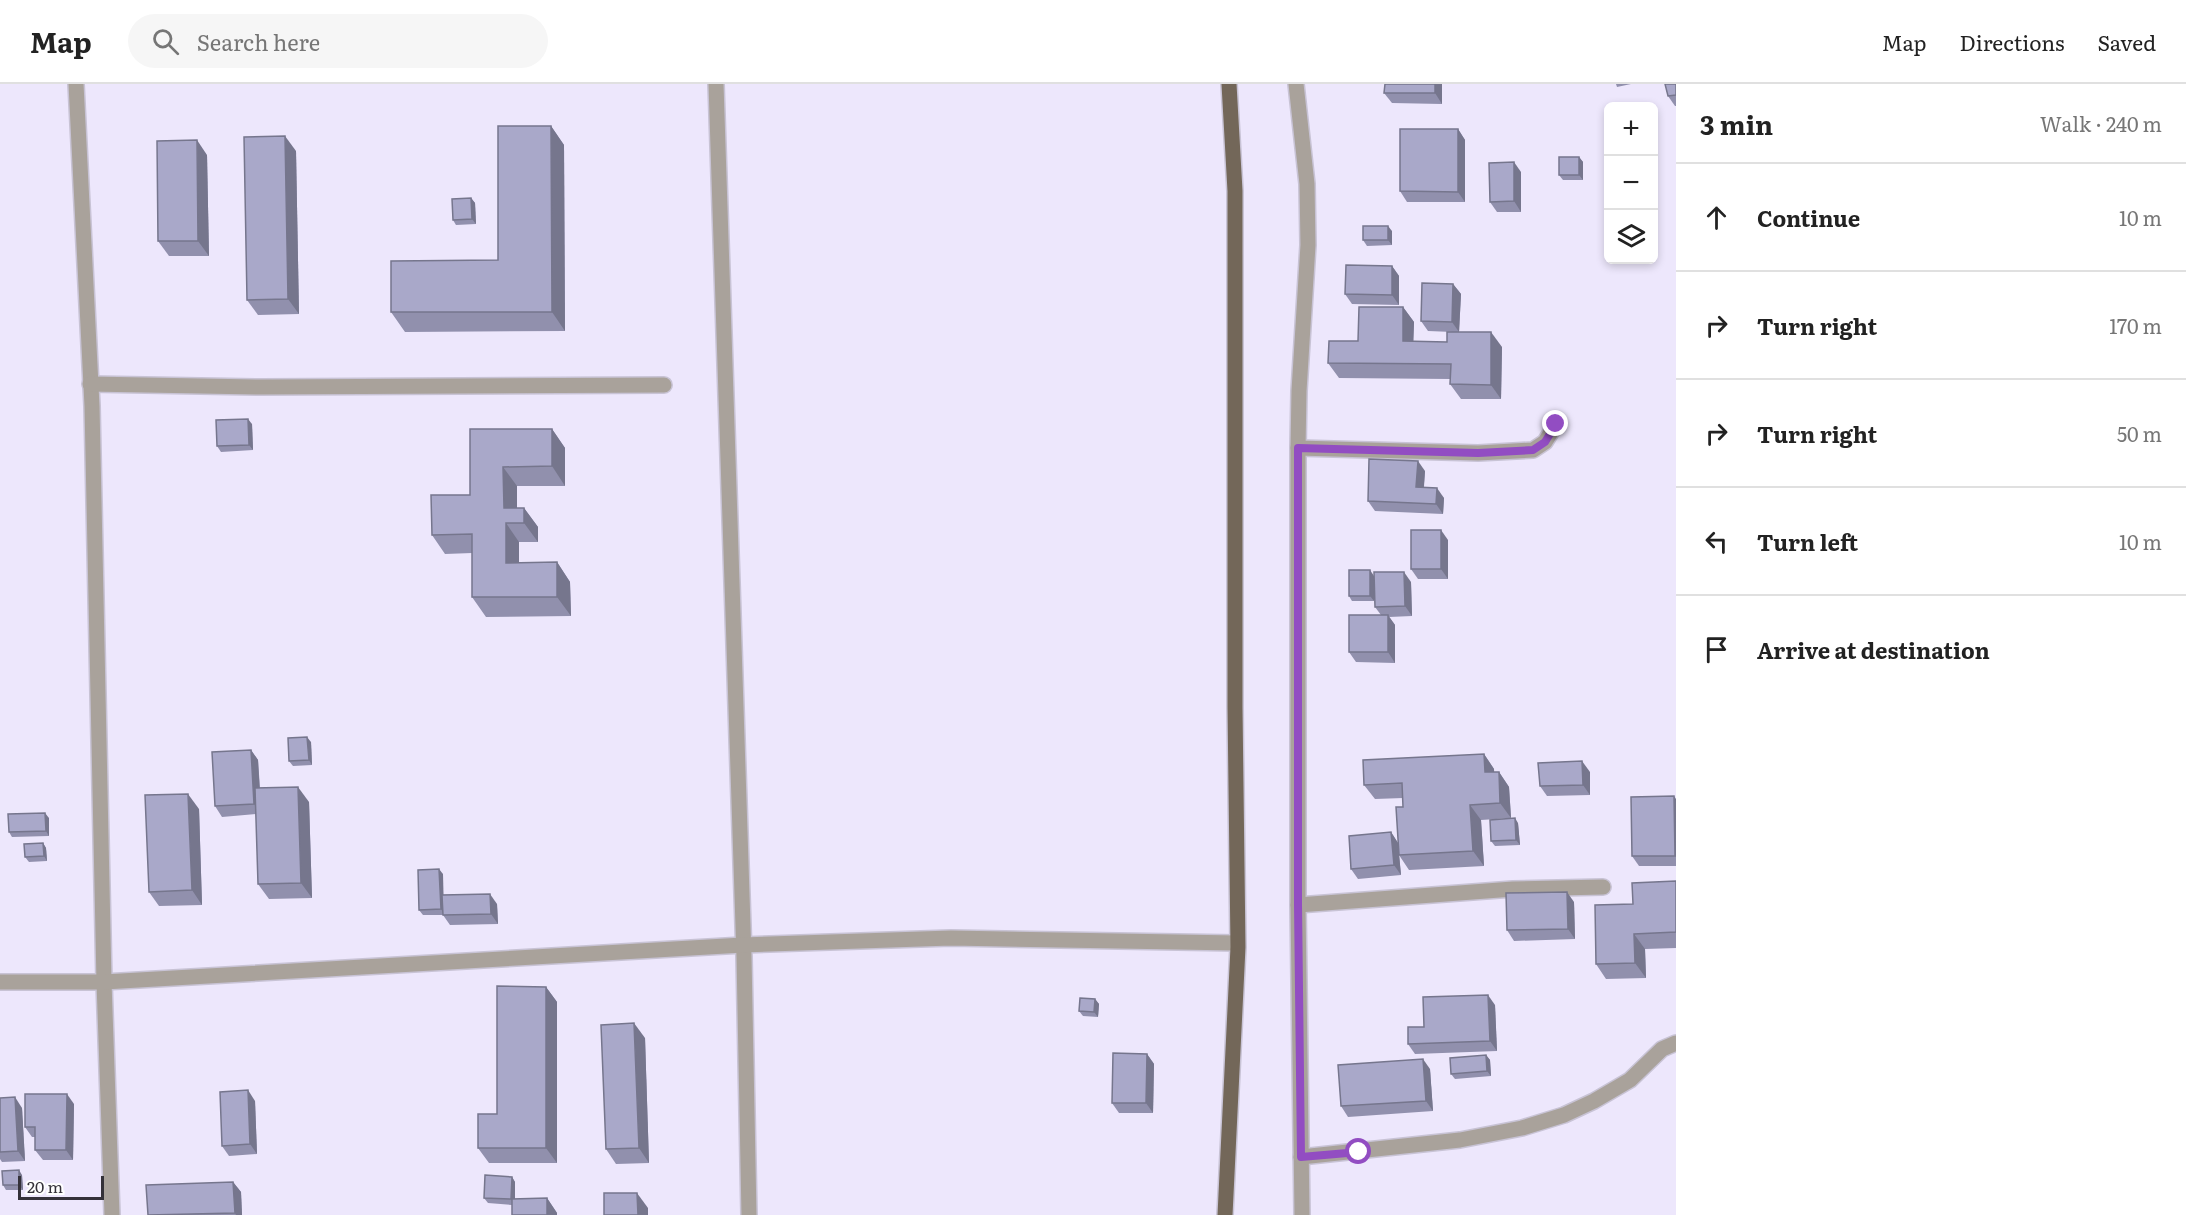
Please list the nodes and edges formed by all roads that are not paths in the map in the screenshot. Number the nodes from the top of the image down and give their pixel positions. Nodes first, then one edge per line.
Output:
1 (76, 84) edge
2 (716, 84) edge
3 (1228, 84) edge
4 (1296, 84) edge
5 (90, 384) junction
6 (664, 385) dead end
7 (1556, 424) dead end
8 (1298, 448) junction
9 (1603, 886) dead end
10 (1298, 904) junction
11 (1236, 943) junction
12 (743, 945) junction
13 (0, 982) edge
14 (104, 982) junction
15 (1676, 1043) edge
16 (1301, 1157) junction
17 (112, 1215) edge
18 (749, 1215) edge
19 (1225, 1215) edge
20 (1302, 1215) edge

1 - 5 street
2 - 12 street
3 - 11 main road
4 - 8 street
5 - 6 street
5 - 14 street
7 - 8 street
8 - 10 street
9 - 10 street
10 - 16 street
11 - 12 street
11 - 19 main road
12 - 14 street
12 - 18 street
13 - 14 street
14 - 17 street
15 - 16 street
16 - 20 street

